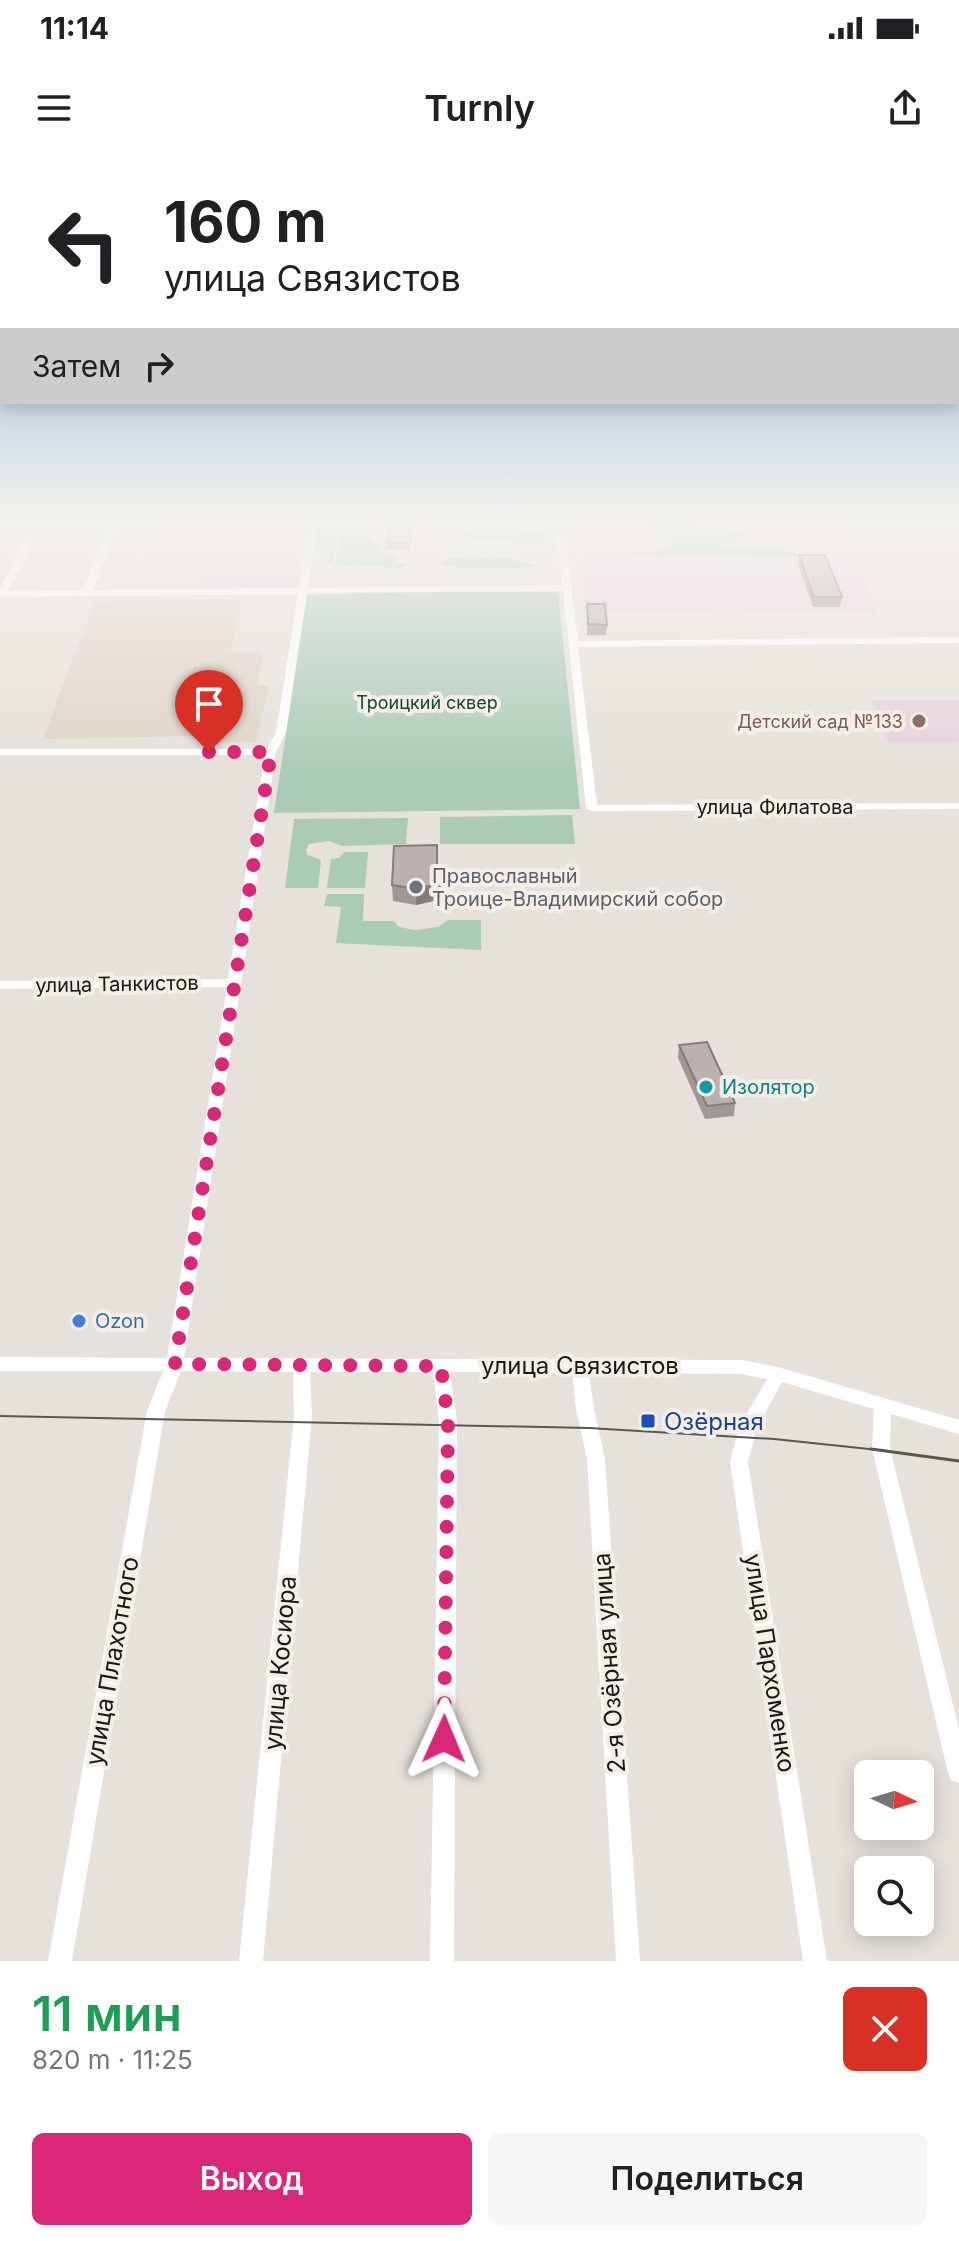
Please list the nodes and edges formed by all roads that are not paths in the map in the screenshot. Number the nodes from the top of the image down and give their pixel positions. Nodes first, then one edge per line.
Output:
1 (299, 602) edge
2 (569, 602) edge
3 (959, 640) edge
4 (573, 644) junction
5 (0, 752) edge
6 (271, 752) junction
7 (959, 806) edge
8 (233, 983) junction
9 (0, 985) edge
10 (0, 1364) edge
11 (175, 1364) junction
12 (301, 1365) junction
13 (441, 1366) junction
14 (580, 1366) junction
15 (778, 1374) junction
16 (883, 1405) junction
17 (959, 1427) edge
18 (959, 1773) edge
19 (60, 1961) edge
20 (251, 1961) edge
21 (442, 1961) edge
22 (628, 1961) edge
23 (815, 1961) edge

1 - 6 street
2 - 4 street
3 - 4 street
4 - 7 street, улица Филатова
5 - 6 street
6 - 8 street
8 - 9 street, улица Танкистов
8 - 11 street
10 - 11 street, улица Связистов
11 - 12 street, улица Связистов
11 - 19 street, улица Плахотного
12 - 13 street, улица Связистов
12 - 20 street, улица Косиора
13 - 14 street, улица Связистов
13 - 21 street
14 - 15 street, улица Связистов
14 - 22 street, 2-я Озёрная улица
15 - 16 street, улица Связистов
15 - 23 street, улица Пархоменко
16 - 17 street, улица Связистов
16 - 18 street

